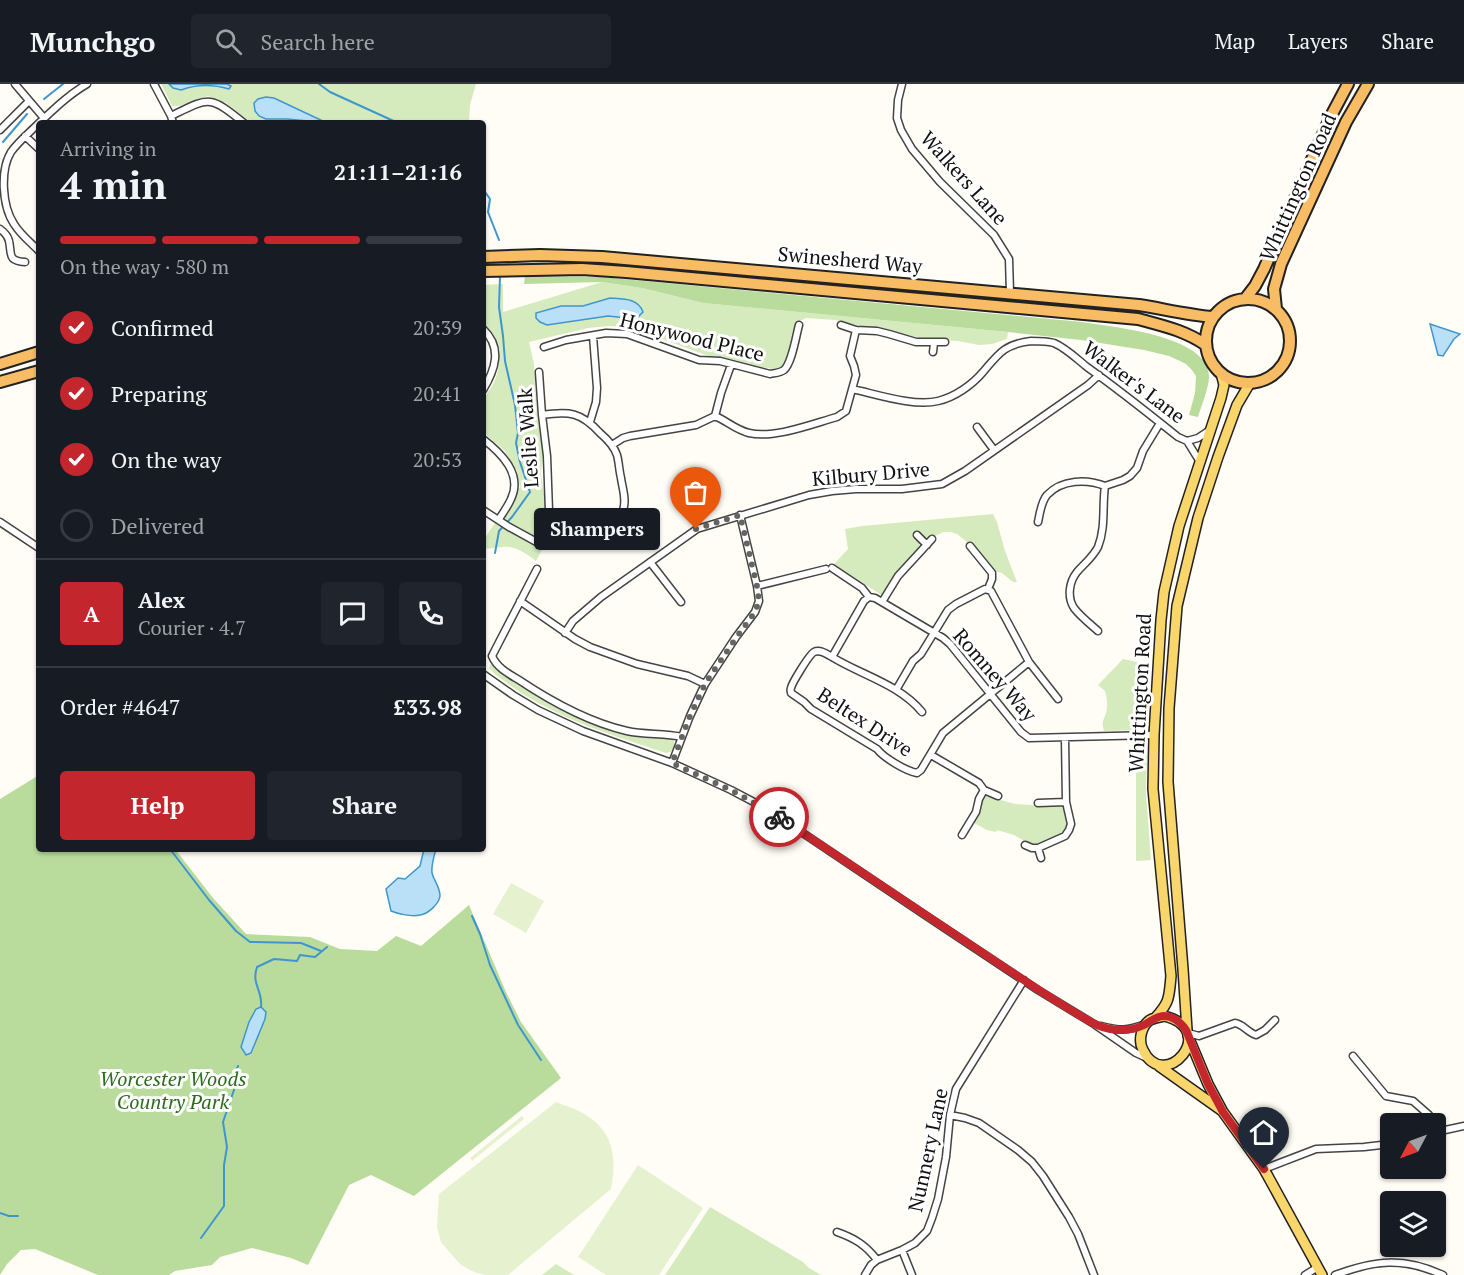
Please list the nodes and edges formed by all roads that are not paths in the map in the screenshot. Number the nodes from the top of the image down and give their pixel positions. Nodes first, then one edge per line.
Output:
1 (15, 84) edge
2 (87, 84) edge
3 (154, 84) edge
4 (902, 84) edge
5 (1348, 84) edge
6 (1368, 84) edge
7 (29, 101) junction
8 (44, 118) joint
9 (172, 119) edge
10 (240, 120) edge
11 (36, 126) edge
12 (0, 130) edge
13 (25, 136) junction
14 (36, 146) edge
15 (0, 229) edge
16 (36, 250) edge
17 (486, 257) edge
18 (25, 262) dead end
19 (486, 271) edge
20 (1010, 293) junction
21 (1245, 299) junction
22 (1276, 309) junction
23 (1213, 316) junction
24 (799, 325) dead end
25 (841, 325) dead end
26 (856, 330) junction
27 (486, 331) edge
28 (593, 336) junction
29 (945, 342) dead end
30 (934, 343) junction
31 (1206, 345) junction
32 (544, 347) dead end
33 (933, 352) dead end
34 (36, 355) edge
35 (0, 364) edge
36 (731, 364) junction
37 (36, 372) edge
38 (540, 372) dead end
39 (1221, 373) junction
40 (1099, 375) junction
41 (0, 382) edge
42 (1250, 383) junction
43 (486, 385) edge
44 (852, 389) junction
45 (542, 415) junction
46 (715, 416) junction
47 (590, 422) junction
48 (1160, 423) junction
49 (977, 427) dead end
50 (1210, 430) junction
51 (1187, 441) junction
52 (486, 442) edge
53 (612, 445) junction
54 (994, 450) junction
55 (1200, 462) junction
56 (1105, 486) junction
57 (486, 512) edge
58 (740, 515) junction
59 (500, 520) junction
60 (0, 522) edge
61 (1038, 522) dead end
62 (917, 535) dead end
63 (554, 538) junction
64 (36, 546) edge
65 (970, 546) dead end
66 (650, 562) junction
67 (537, 569) dead end
68 (757, 586) junction
69 (988, 589) junction
70 (869, 597) junction
71 (520, 601) junction
72 (681, 602) dead end
73 (882, 602) junction
74 (1098, 631) dead end
75 (934, 632) junction
76 (565, 633) junction
77 (832, 657) junction
78 (1029, 662) junction
79 (486, 676) edge
80 (705, 684) junction
81 (897, 690) junction
82 (990, 694) junction
83 (1058, 699) dead end
84 (922, 712) dead end
85 (1154, 735) junction
86 (682, 736) junction
87 (1065, 738) junction
88 (931, 755) junction
89 (672, 763) junction
90 (984, 790) junction
91 (998, 796) dead end
92 (1066, 802) junction
93 (1038, 803) dead end
94 (962, 835) dead end
95 (1025, 845) dead end
96 (1038, 848) junction
97 (1041, 858) dead end
98 (1024, 980) junction
99 (1155, 1018) junction
100 (1275, 1020) dead end
101 (1094, 1024) junction
102 (1146, 1024) junction
103 (1188, 1033) junction
104 (1353, 1056) dead end
105 (1154, 1062) junction
106 (1207, 1081) junction
107 (1195, 1092) junction
108 (1223, 1112) junction
109 (1427, 1113) edge
110 (950, 1115) junction
111 (1464, 1126) edge
112 (1446, 1130) edge
113 (1380, 1145) edge
114 (1264, 1169) junction
115 (837, 1232) dead end
116 (902, 1250) junction
117 (877, 1260) junction
118 (1320, 1271) edge
119 (865, 1275) edge
120 (912, 1275) edge
121 (1094, 1275) edge
122 (1305, 1275) edge
123 (1335, 1275) edge
124 (1443, 1275) edge

1 - 7 street
2 - 8 street
3 - 9 street
4 - 20 street, Walkers Lane
5 - 21 highway, Whittington Road
6 - 22 highway, Whittington Road
7 - 8 street
7 - 12 street
9 - 10 street
11 - 13 street
13 - 14 street
13 - 16 street
15 - 18 street
17 - 20 highway, Swinesherd Way
19 - 31 highway, Swinesherd Way
20 - 23 highway, Swinesherd Way
21 - 22 highway
21 - 23 highway
22 - 42 highway
23 - 31 highway
24 - 36 street, Honywood Place
25 - 26 street
26 - 30 street
26 - 44 street
27 - 43 street
28 - 32 street, Honywood Place
28 - 36 street, Honywood Place
28 - 47 street
29 - 30 street
30 - 33 street
31 - 39 highway
34 - 35 highway
36 - 46 street
37 - 41 highway
38 - 45 street, Leslie Walk
39 - 42 highway
39 - 50 main road, Whittington Road
40 - 44 street, Walker's Lane
40 - 48 street, Walker's Lane
40 - 54 street, Kilbury Drive
42 - 103 main road, Whittington Road
44 - 46 street
45 - 47 street
45 - 63 street, Leslie Walk
46 - 53 street
47 - 53 street
48 - 51 street, Walker's Lane
48 - 56 street
49 - 54 street
50 - 51 street, Walker's Lane
50 - 55 main road, Whittington Road
51 - 55 street, Walker's Lane
52 - 59 street
53 - 63 street
54 - 58 street, Kilbury Drive
55 - 85 main road, Whittington Road
56 - 61 street
56 - 74 street
57 - 59 street
58 - 66 street, Kilbury Drive
58 - 68 street
59 - 63 street
60 - 64 street
62 - 73 street
65 - 69 street
66 - 72 street
66 - 76 street, Kilbury Drive
67 - 71 street
68 - 70 street, Romney Way
68 - 80 street
69 - 75 street
69 - 78 street
70 - 73 street, Romney Way
70 - 77 street, Beltex Drive
71 - 76 street
71 - 86 street
73 - 75 street, Romney Way
75 - 81 street
75 - 82 street, Romney Way
76 - 80 street
77 - 81 street
77 - 88 street, Beltex Drive
78 - 82 street, Beltex Drive
78 - 83 street
79 - 89 street
80 - 86 street
81 - 84 street
82 - 87 street, Romney Way
82 - 88 street, Beltex Drive
85 - 87 street, Romney Way
85 - 99 main road, Whittington Road
86 - 89 street
87 - 92 street
88 - 90 street
89 - 98 street
90 - 91 street
90 - 94 street
92 - 93 street
92 - 96 street
95 - 96 street
96 - 97 street
98 - 101 street
98 - 110 street, Nunnery Lane
99 - 102 main road
99 - 103 main road
100 - 103 street
101 - 102 street
101 - 105 street
102 - 105 main road
103 - 105 main road
103 - 106 main road
104 - 109 street
105 - 107 main road
106 - 107 main road
106 - 108 main road
107 - 108 main road
108 - 114 main road
110 - 116 street, Nunnery Lane
110 - 121 street
111 - 112 street
113 - 114 street
114 - 118 main road
115 - 117 street
116 - 117 street, Nunnery Lane
116 - 120 street
117 - 119 street, Nunnery Lane
118 - 122 street
123 - 124 street

